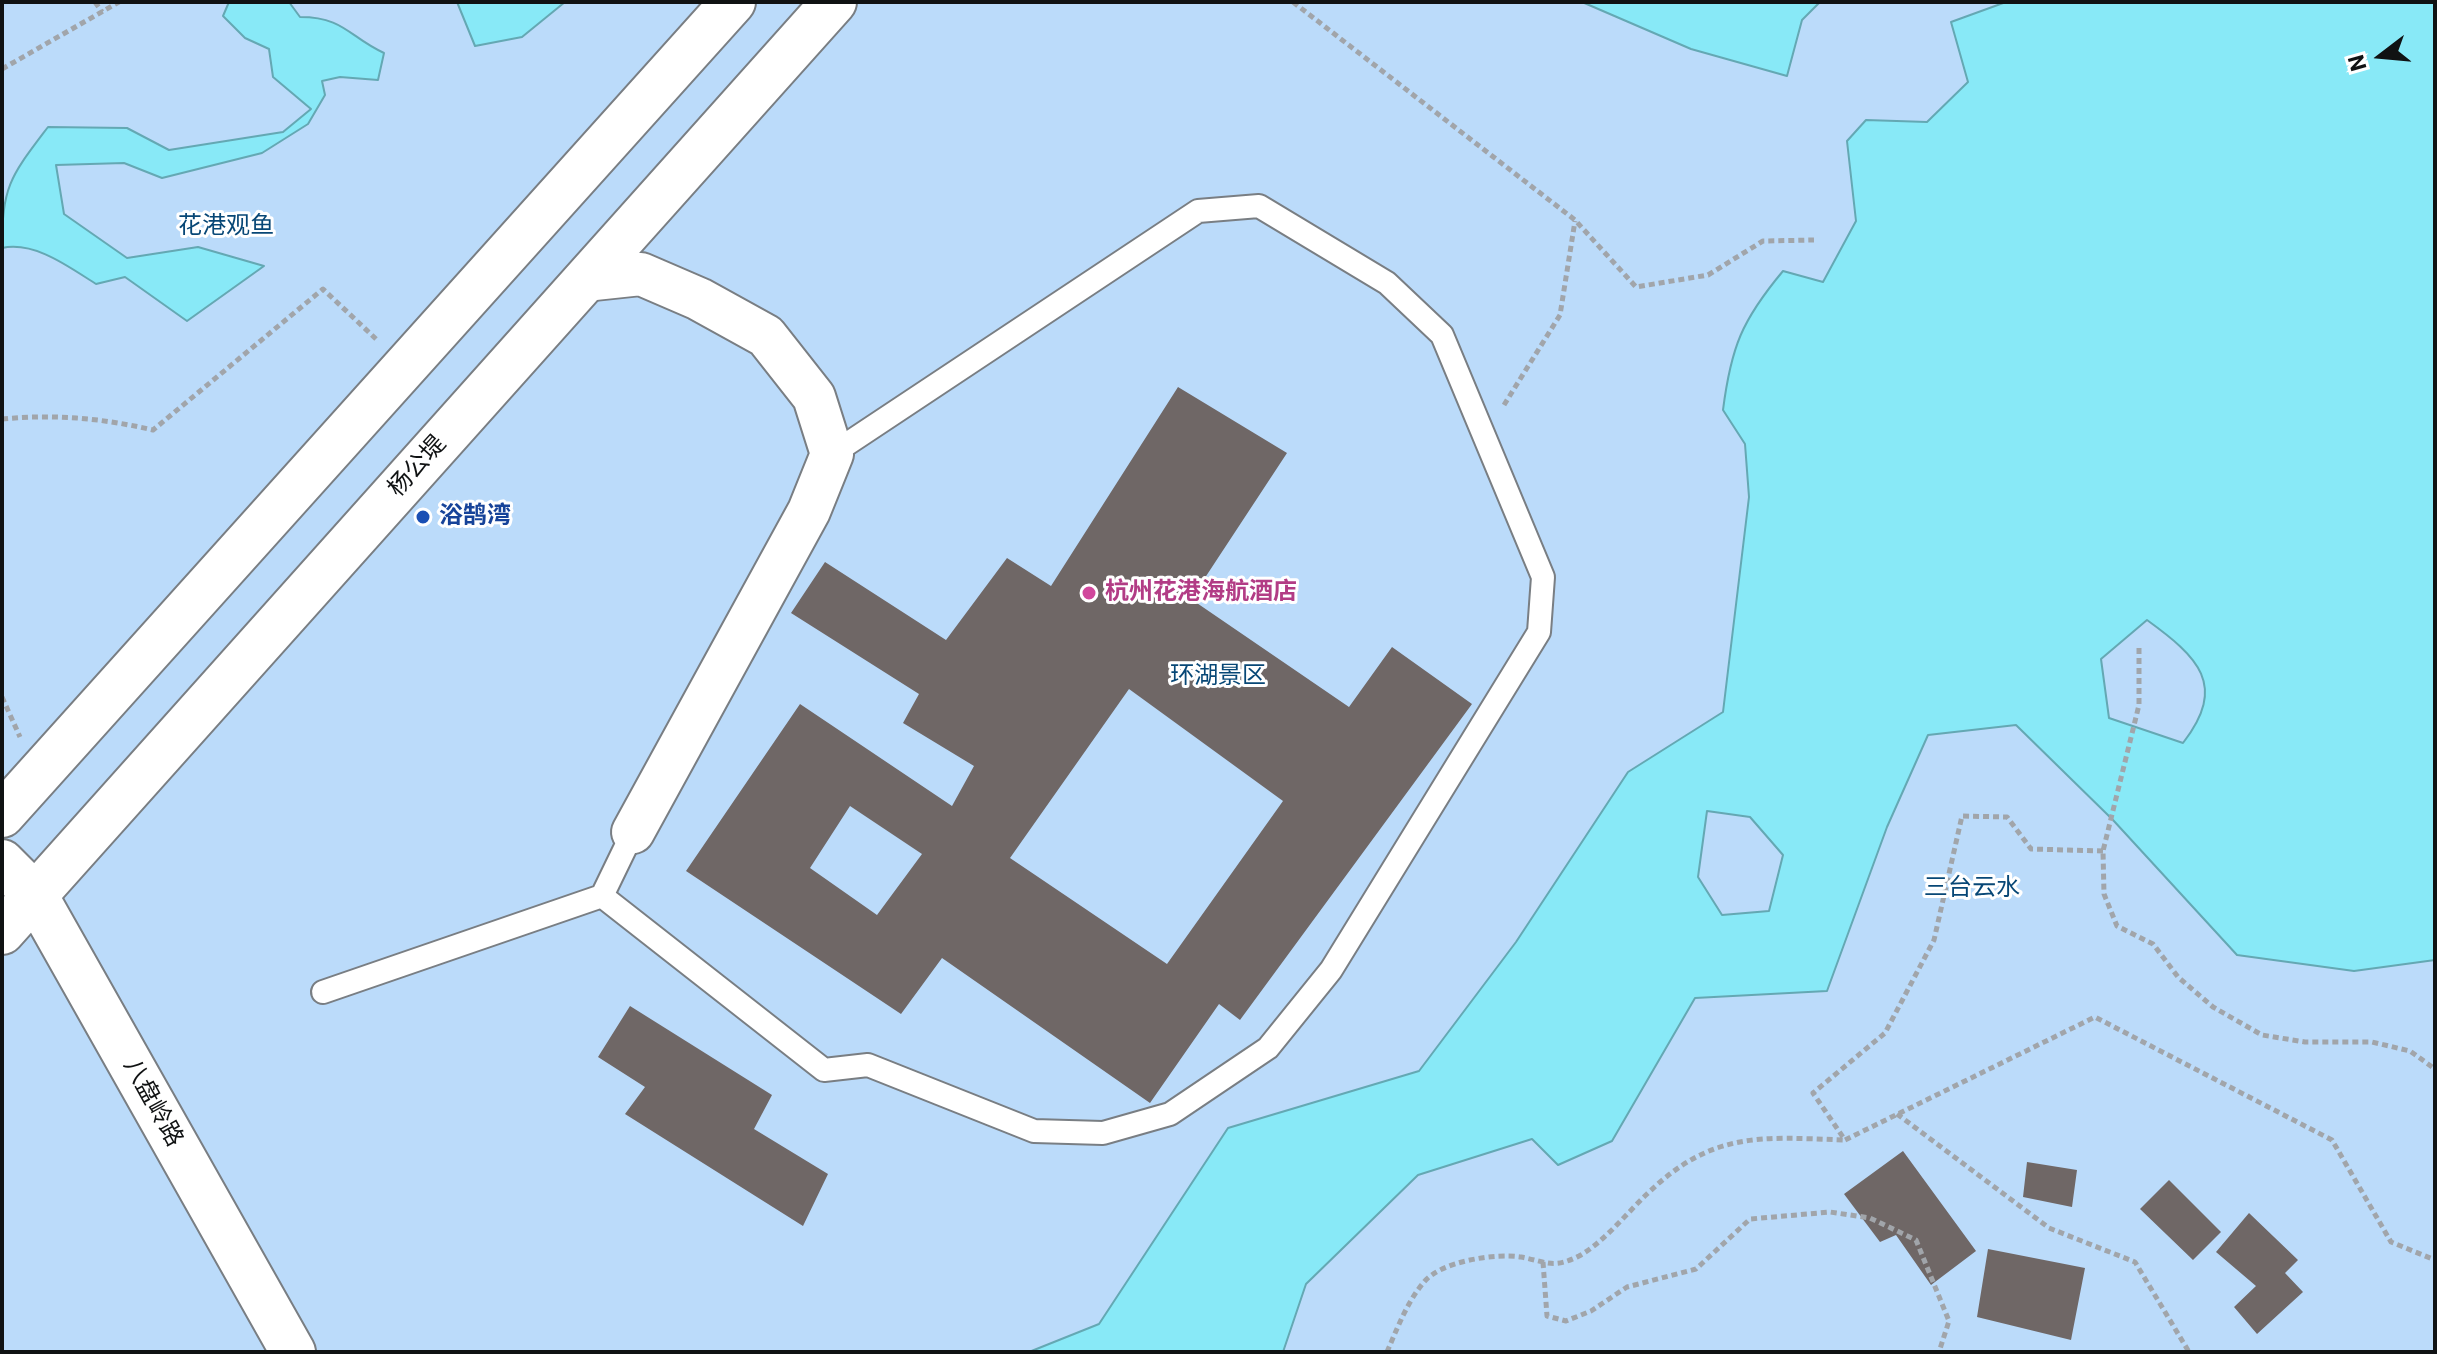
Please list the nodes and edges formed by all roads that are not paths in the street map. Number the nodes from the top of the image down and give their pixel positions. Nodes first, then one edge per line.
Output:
1 (733, 2) edge
2 (834, 2) edge
3 (585, 280) junction
4 (832, 454) junction
5 (2, 815) edge
6 (633, 832) joint
7 (2, 862) edge
8 (35, 895) junction
9 (602, 896) junction
10 (2, 932) edge
11 (323, 992) dead end
12 (293, 1352) edge

1 - 5 main road
2 - 3 main road, 杨公堤
3 - 4 street
3 - 8 main road, 杨公堤
4 - 6 street
4 - 9 lane
6 - 9 lane
7 - 8 main road, 八盘岭路
8 - 10 main road, 杨公堤
8 - 12 main road, 八盘岭路
9 - 11 lane

